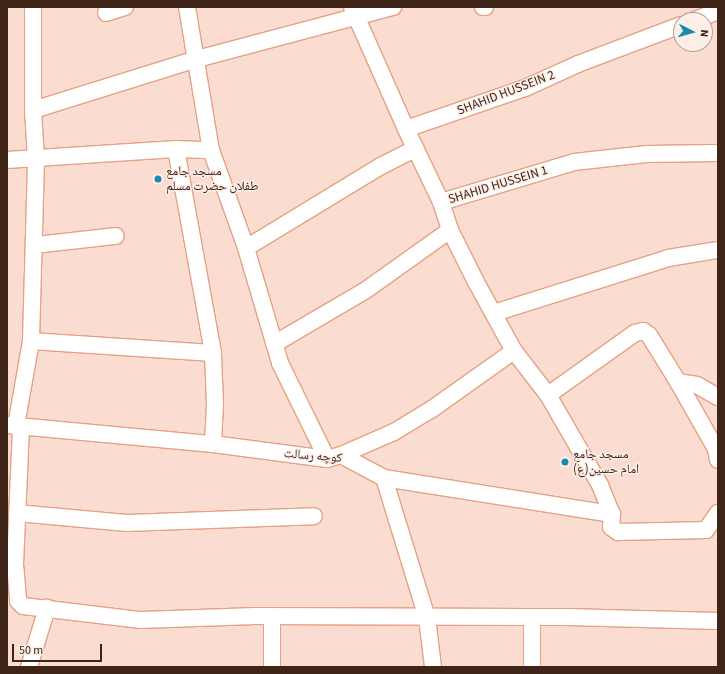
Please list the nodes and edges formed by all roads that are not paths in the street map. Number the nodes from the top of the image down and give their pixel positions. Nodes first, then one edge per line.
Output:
1 (33, 7) edge
2 (125, 7) edge
3 (187, 7) edge
4 (393, 7) edge
5 (354, 11) edge
6 (106, 13) dead end
7 (673, 29) edge
8 (197, 59) junction
9 (32, 110) junction
10 (406, 129) junction
11 (416, 148) junction
12 (176, 149) junction
13 (211, 150) junction
14 (718, 153) edge
15 (36, 159) junction
16 (7, 160) edge
17 (441, 202) junction
18 (450, 230) junction
19 (115, 236) dead end
20 (35, 244) junction
21 (246, 248) junction
22 (718, 250) edge
23 (494, 312) junction
24 (31, 341) junction
25 (274, 344) junction
26 (514, 351) junction
27 (213, 353) junction
28 (678, 382) junction
29 (548, 395) junction
30 (718, 397) edge
31 (15, 426) edge
32 (213, 444) junction
33 (334, 457) junction
34 (718, 460) edge
35 (384, 478) junction
36 (13, 484) edge
37 (17, 513) junction
38 (718, 513) edge
39 (612, 514) junction
40 (314, 516) dead end
41 (11, 565) edge
42 (48, 608) junction
43 (272, 617) junction
44 (428, 618) junction
45 (532, 619) junction
46 (718, 621) edge
47 (29, 667) edge
48 (272, 667) edge
49 (433, 667) edge
50 (532, 667) edge

1 - 9 street
2 - 6 street
3 - 8 street
4 - 5 street
5 - 8 street
5 - 10 street
7 - 10 street, SHAHID HUSSEIN 2
8 - 9 street
8 - 13 street
9 - 15 street
10 - 11 street
11 - 17 street
11 - 21 street
12 - 13 street
12 - 15 street
12 - 27 street
13 - 21 street
14 - 17 street, SHAHID HUSSEIN 1
15 - 16 street
15 - 20 street
17 - 18 street, SHAHID HUSSEIN 1
18 - 23 street, SHAHID HUSSEIN 1
18 - 25 street
19 - 20 street
20 - 24 street
21 - 25 street
22 - 23 street
23 - 26 street, SHAHID HUSSEIN 1
24 - 27 street
24 - 31 street
25 - 33 street
26 - 29 street, SHAHID HUSSEIN 1
26 - 33 street
27 - 32 street
28 - 29 street
28 - 30 street
28 - 34 street
29 - 39 street, SHAHID HUSSEIN 1
31 - 32 street, کوچه رسالت
31 - 36 street
32 - 33 street, کوچه رسالت
33 - 35 street, کوچه رسالت
35 - 39 street, کوچه رسالت
35 - 44 street
36 - 37 street
37 - 40 street
37 - 41 street
38 - 39 street, SHAHID HUSSEIN 1
41 - 42 street
42 - 43 street
42 - 47 street
43 - 44 street
43 - 48 street
44 - 45 street
44 - 49 street
45 - 46 street
45 - 50 street

